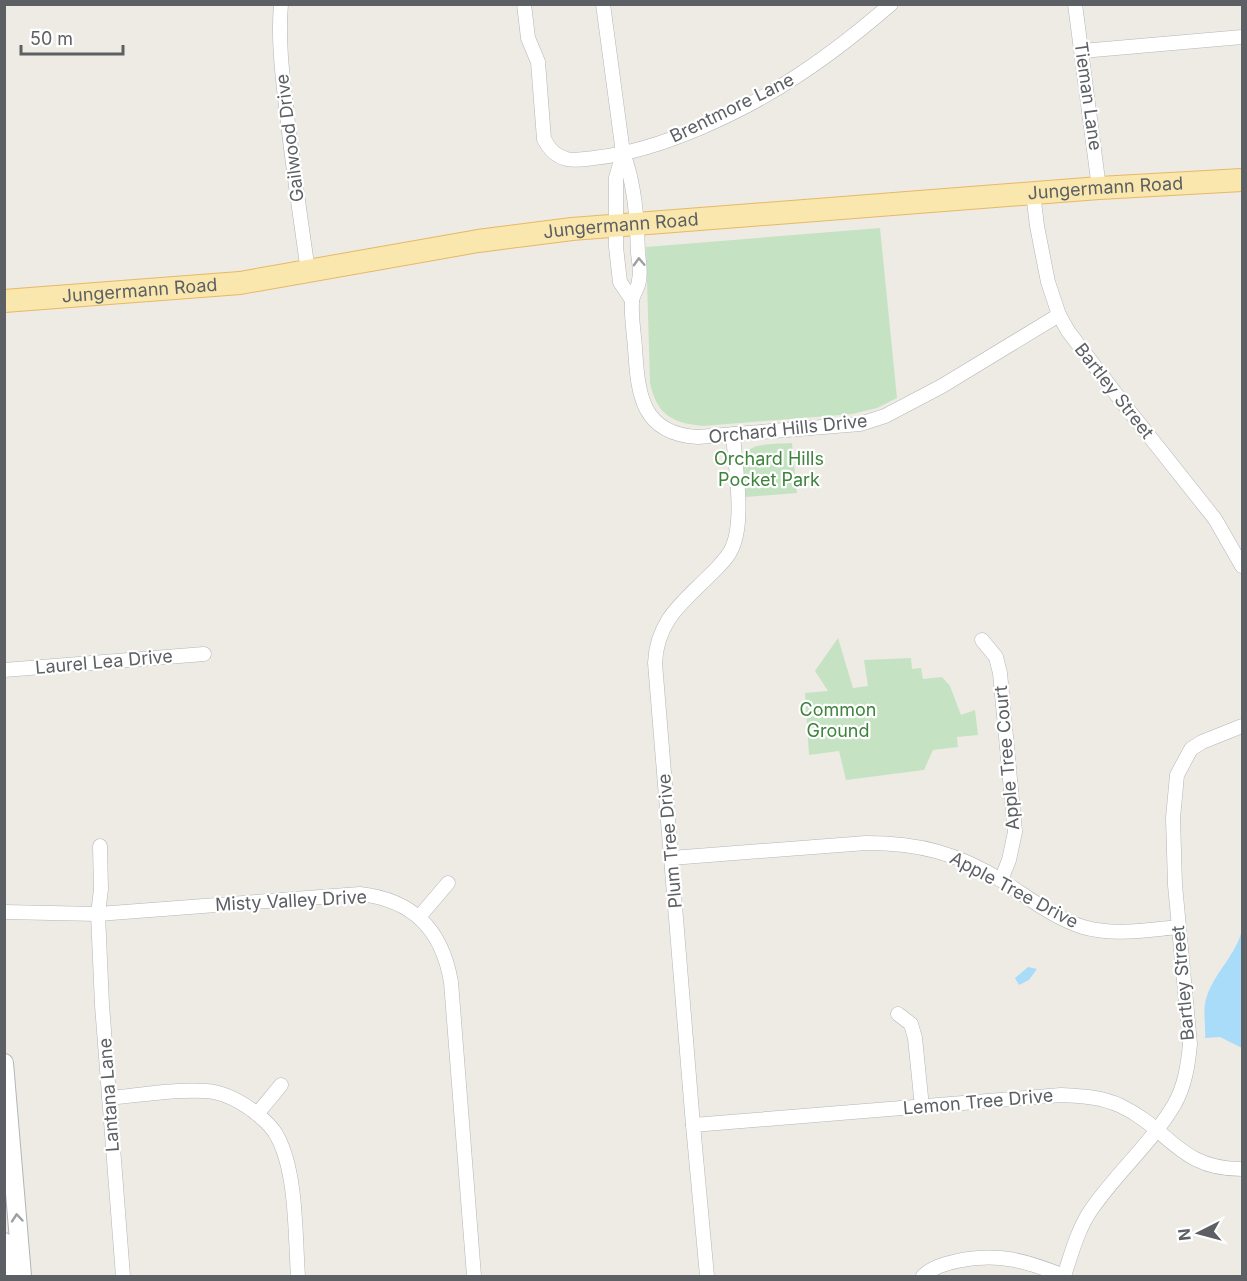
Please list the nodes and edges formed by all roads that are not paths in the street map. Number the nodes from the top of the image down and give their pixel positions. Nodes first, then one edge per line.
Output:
1 (280, 4) edge
2 (524, 4) edge
3 (603, 4) edge
4 (891, 4) edge
5 (1076, 4) edge
6 (1242, 37) edge
7 (1082, 51) junction
8 (623, 153) junction
9 (1242, 180) edge
10 (1099, 188) junction
11 (1033, 194) junction
12 (627, 224) junction
13 (308, 271) junction
14 (632, 300) junction
15 (4, 301) edge
16 (1059, 315) junction
17 (733, 434) junction
18 (1242, 566) edge
19 (982, 640) dead end
20 (204, 654) dead end
21 (4, 670) edge
22 (1242, 726) edge
23 (100, 846) dead end
24 (671, 858) junction
25 (1001, 880) junction
26 (448, 883) dead end
27 (4, 912) edge
28 (98, 914) junction
29 (419, 917) junction
30 (1178, 927) junction
31 (898, 1014) dead end
32 (4, 1063) edge
33 (281, 1085) dead end
34 (109, 1098) junction
35 (922, 1107) junction
36 (257, 1114) junction
37 (693, 1125) junction
38 (1156, 1130) junction
39 (1242, 1169) edge
40 (4, 1242) edge
41 (7, 1276) edge
42 (22, 1276) edge
43 (123, 1276) edge
44 (298, 1276) edge
45 (474, 1276) edge
46 (707, 1276) edge
47 (923, 1276) edge
48 (1064, 1276) edge

1 - 13 street, Gailwood Drive
2 - 8 street, Brentmore Lane
3 - 8 street
4 - 8 street, Brentmore Lane
5 - 7 street, Tieman Lane
6 - 7 street
7 - 10 street, Tieman Lane
8 - 12 street
8 - 12 street
9 - 10 main road, Jungermann Road
10 - 11 main road, Jungermann Road
11 - 12 main road, Jungermann Road
11 - 16 street, Bartley Street
12 - 13 main road, Jungermann Road
14 -> 12 street, Orchard Hills Drive
12 - 14 street, Orchard Hills Drive
13 - 15 main road, Jungermann Road
14 - 17 street, Orchard Hills Drive
16 - 17 street, Orchard Hills Drive
16 - 18 street, Bartley Street
17 - 24 street, Plum Tree Drive
19 - 25 street, Apple Tree Court
20 - 21 street, Laurel Lea Drive
22 - 30 street, Bartley Street
23 - 28 street, Lantana Lane
24 - 25 street, Apple Tree Drive
24 - 37 street, Plum Tree Drive
25 - 30 street, Apple Tree Drive
26 - 29 street
27 - 28 street, Misty Valley Drive
28 - 29 street, Misty Valley Drive
28 - 34 street, Lantana Lane
29 - 45 street, Misty Valley Drive
30 - 38 street, Bartley Street
31 - 35 street
42 -> 32 street
33 - 36 street
34 - 36 street
34 - 43 street, Lantana Lane
35 - 37 street, Lemon Tree Drive
35 - 38 street, Lemon Tree Drive
36 - 44 street
37 - 46 street, Plum Tree Drive
38 - 39 street, Lemon Tree Drive
38 - 48 street, Bartley Street
40 - 41 street
47 - 48 street

